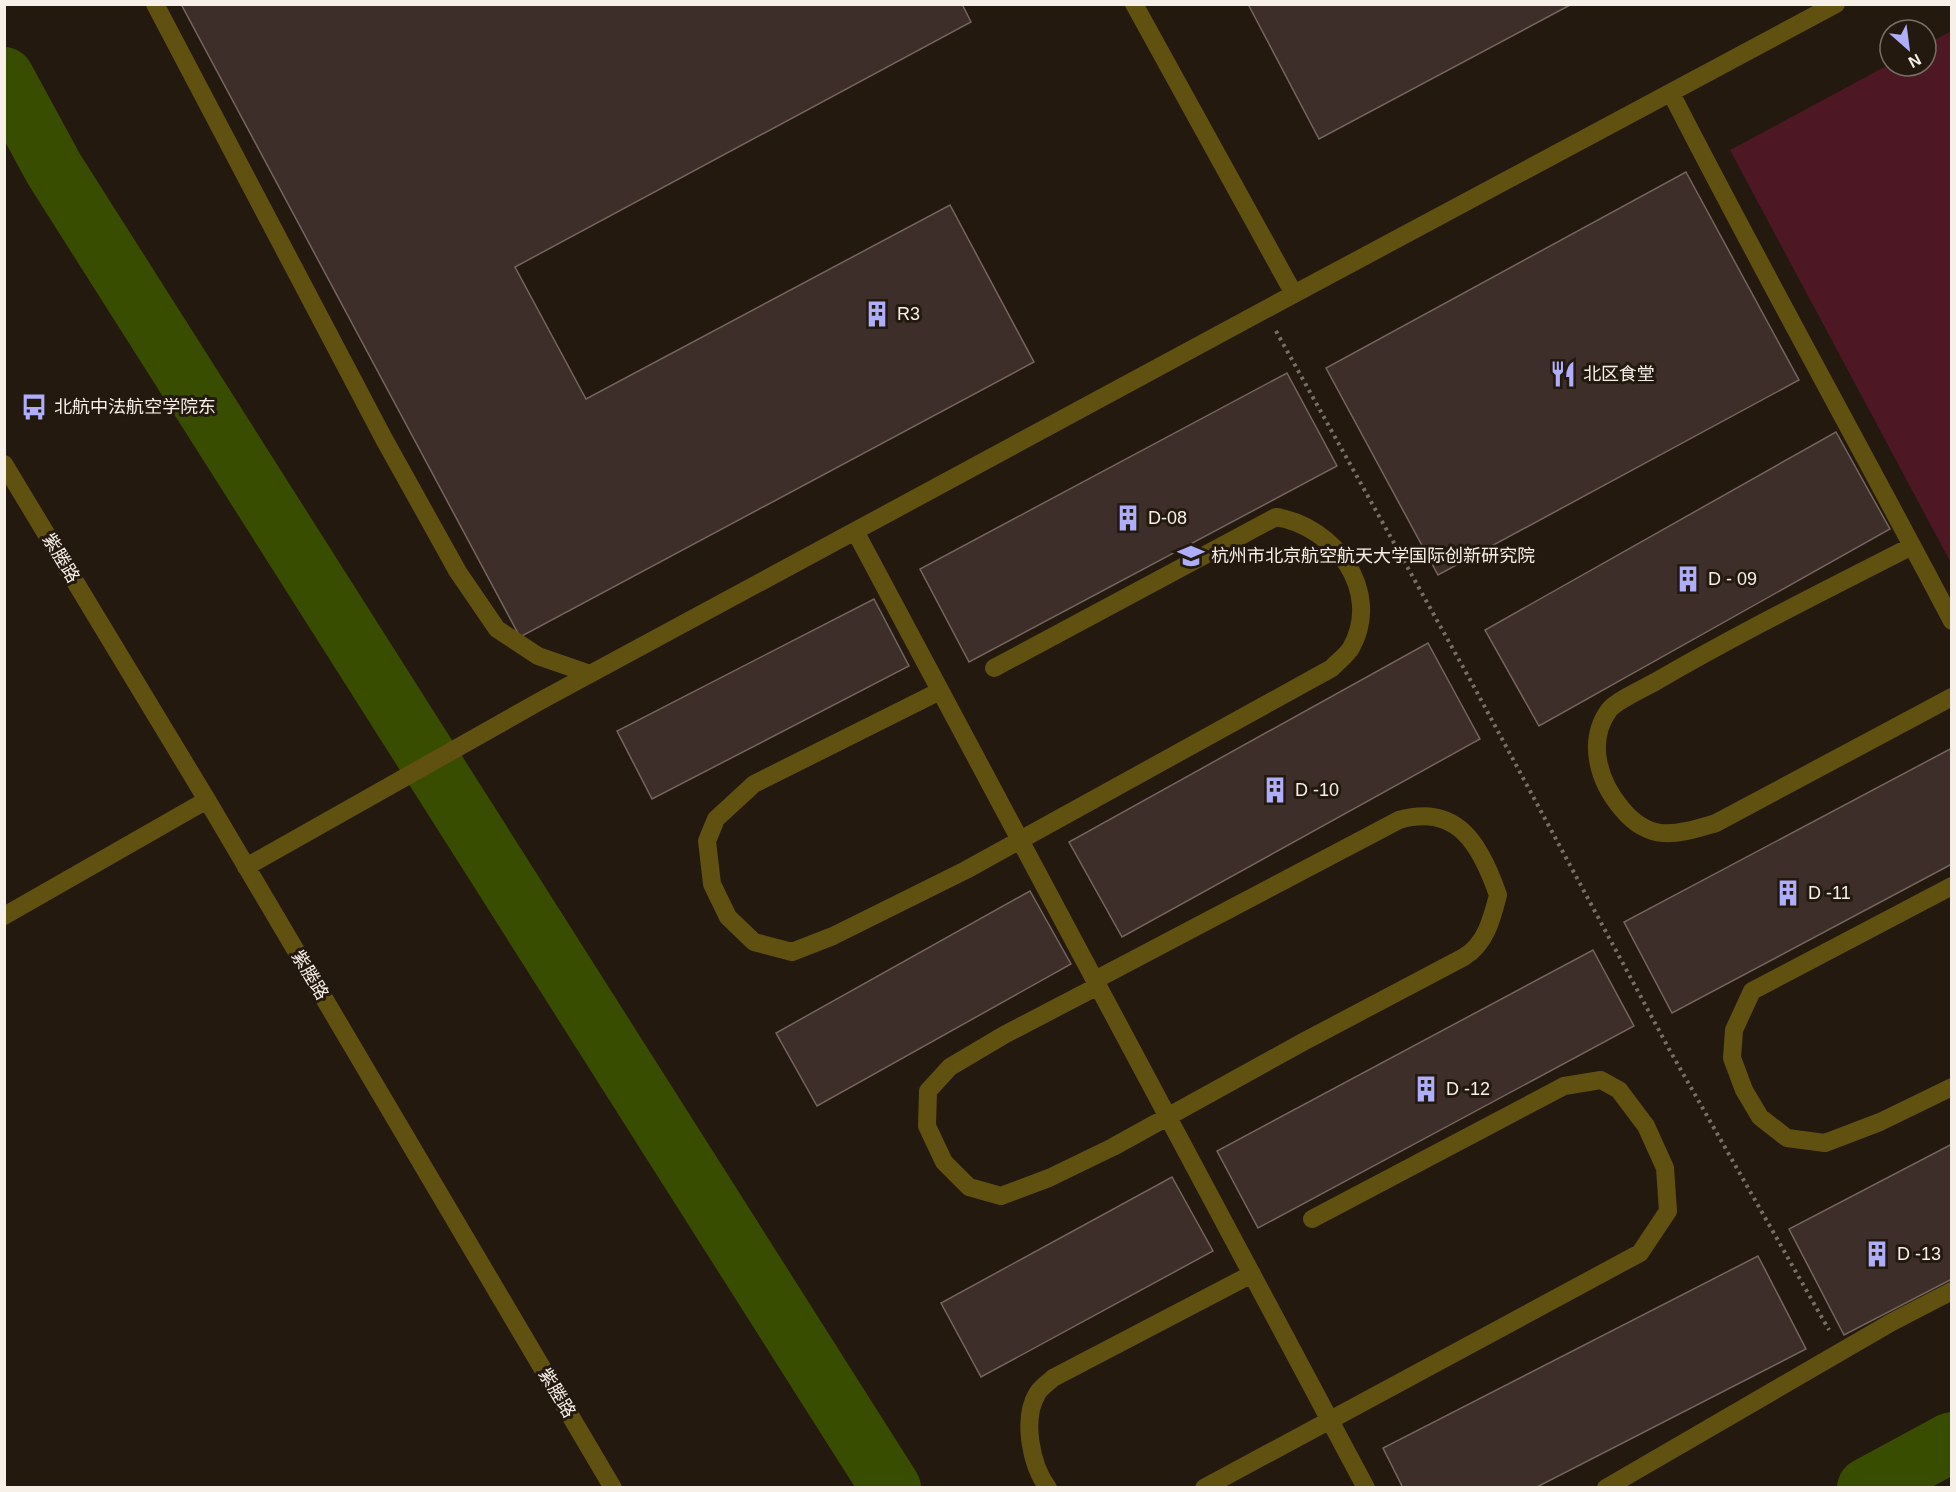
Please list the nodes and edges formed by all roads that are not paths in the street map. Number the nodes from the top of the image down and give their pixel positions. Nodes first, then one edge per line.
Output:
1 (155, 4) edge
2 (1134, 4) edge
3 (1836, 4) edge
4 (1671, 93) junction
5 (1294, 294) junction
6 (4, 464) edge
7 (855, 531) junction
8 (1912, 546) junction
9 (1952, 621) edge
10 (994, 668) dead end
11 (590, 674) junction
12 (940, 691) junction
13 (1952, 697) edge
14 (207, 800) junction
15 (1020, 840) junction
16 (246, 867) junction
17 (1952, 886) edge
18 (4, 916) edge
19 (1096, 983) junction
20 (1952, 1087) edge
21 (1167, 1115) junction
22 (1312, 1220) dead end
23 (1252, 1274) junction
24 (1952, 1291) edge
25 (1330, 1419) junction
26 (613, 1488) edge
27 (1048, 1488) edge
28 (1204, 1488) edge
29 (1366, 1488) edge
30 (1606, 1488) edge

1 - 11 street
2 - 5 street
3 - 4 street
4 - 5 street
4 - 8 street
5 - 7 street
6 - 14 street, 紫塍路
7 - 11 street
7 - 12 street
8 - 9 street
8 - 13 street
10 - 15 street
11 - 16 street
12 - 15 street
12 - 15 street
14 - 16 street, 紫塍路
14 - 18 street
15 - 19 street
16 - 26 street, 紫塍路
17 - 20 street
19 - 21 street
19 - 21 street
19 - 21 street
21 - 23 street
22 - 25 street
23 - 25 street
23 - 27 street
24 - 30 street
25 - 28 street
25 - 29 street

